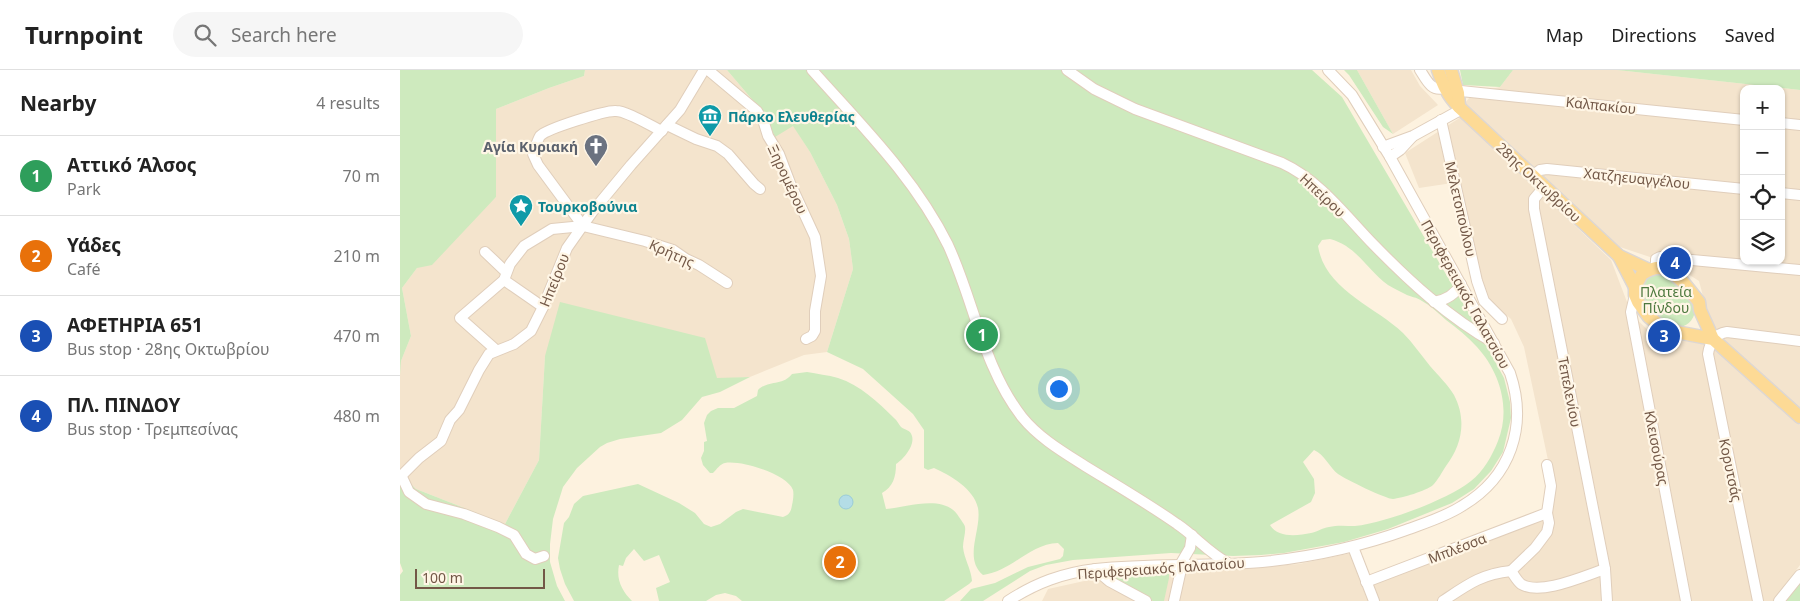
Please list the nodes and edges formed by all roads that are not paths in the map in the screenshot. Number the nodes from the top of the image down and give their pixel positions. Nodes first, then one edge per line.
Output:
1 (704, 70) edge
2 (708, 70) edge
3 (812, 70) edge
4 (1067, 70) edge
5 (1328, 70) edge
6 (1420, 70) edge
7 (1438, 70) edge
8 (1451, 70) edge
9 (1444, 88) junction
10 (1458, 93) junction
11 (1458, 110) junction
12 (1441, 120) junction
13 (1740, 120) edge
14 (1785, 123) edge
15 (1800, 125) edge
16 (665, 128) junction
17 (1413, 136) junction
18 (1383, 147) junction
19 (1390, 157) junction
20 (1532, 176) junction
21 (1544, 187) junction
22 (760, 189) dead end
23 (1740, 189) edge
24 (1785, 193) edge
25 (1800, 195) edge
26 (583, 226) junction
27 (485, 252) dead end
28 (1619, 256) junction
29 (1652, 269) junction
30 (1800, 270) edge
31 (505, 276) junction
32 (727, 283) dead end
33 (1461, 284) junction
34 (1635, 291) junction
35 (1434, 302) junction
36 (544, 307) junction
37 (1700, 310) junction
38 (1502, 319) dead end
39 (1683, 332) junction
40 (806, 339) dead end
41 (1713, 339) junction
42 (1800, 341) edge
43 (1494, 344) junction
44 (496, 350) junction
45 (1800, 417) edge
46 (1547, 465) dead end
47 (401, 477) edge
48 (1547, 513) junction
49 (1192, 535) junction
50 (1352, 547) junction
51 (544, 556) dead end
52 (1230, 563) junction
53 (1181, 565) junction
54 (1095, 569) junction
55 (1605, 570) junction
56 (1511, 571) junction
57 (1800, 575) edge
58 (1366, 582) junction
59 (1008, 601) edge
60 (1146, 601) edge
61 (1174, 601) edge
62 (1374, 601) edge
63 (1443, 601) edge
64 (1607, 601) edge
65 (1686, 601) edge
66 (1758, 601) edge
67 (1779, 601) edge

1 - 16 street, Ηπείρου
2 - 40 street, Ξηρομέρου
3 - 49 street
4 - 35 street, Ηπείρου
5 - 18 street, Περιφερειακός Γαλατσίου
6 - 9 street
7 - 9 main road, 28ης Οκτωβρίου
8 - 10 main road
9 - 11 main road, 28ης Οκτωβρίου
10 - 11 main road
10 - 13 street, Καλπακίου
11 - 12 street
11 - 20 main road, 28ης Οκτωβρίου
12 - 17 street
12 - 38 street, Μελετοπούλου
14 - 15 street
16 - 22 street
16 - 26 street, Ηπείρου
16 - 26 street
17 - 18 street
17 - 19 street
18 - 19 street, Περιφερειακός Γαλατσίου
19 - 33 street, Περιφερειακός Γαλατσίου
20 - 21 main road, 28ης Οκτωβρίου
20 - 23 street, Χατζηευαγγέλου
21 - 28 main road, 28ης Οκτωβρίου
21 - 55 street, Τεπελενίου
24 - 25 street
26 - 31 street, Κρήτης
26 - 32 street, Κρήτης
26 - 36 street, Ηπείρου
27 - 31 street
28 - 29 main road, 28ης Οκτωβρίου
28 - 34 main road, 28ης Οκτωβρίου
29 - 30 street
29 - 34 main road
29 - 37 main road, 28ης Οκτωβρίου
31 - 36 street
31 - 44 street, Κρήτης
33 - 35 street
33 - 43 street, Περιφερειακός Γαλατσίου
34 - 39 main road, 28ης Οκτωβρίου
34 - 65 street, Κλεισούρας
35 - 43 street, Ηπείρου
36 - 44 street, Ηπείρου
37 - 39 main road
37 - 41 main road, 28ης Οκτωβρίου
39 - 41 main road, 28ης Οκτωβρίου
41 - 42 street
41 - 45 main road, 28ης Οκτωβρίου
41 - 66 street, Κορυτσάς
43 - 50 street, Περιφερειακός Γαλατσίου
44 - 47 street, Ηπείρου
46 - 48 street
47 - 51 street
48 - 56 street
48 - 58 street, Μπλέσσα
49 - 52 street
49 - 53 street
50 - 52 street, Περιφερειακός Γαλατσίου
50 - 58 street
52 - 53 street, Περιφερειακός Γαλατσίου
53 - 54 street, Περιφερειακός Γαλατσίου
53 - 61 street
54 - 59 street, Περιφερειακός Γαλατσίου
54 - 60 street
55 - 56 street
55 - 64 street, Τεπελενίου
56 - 63 street
57 - 67 street
58 - 62 street

